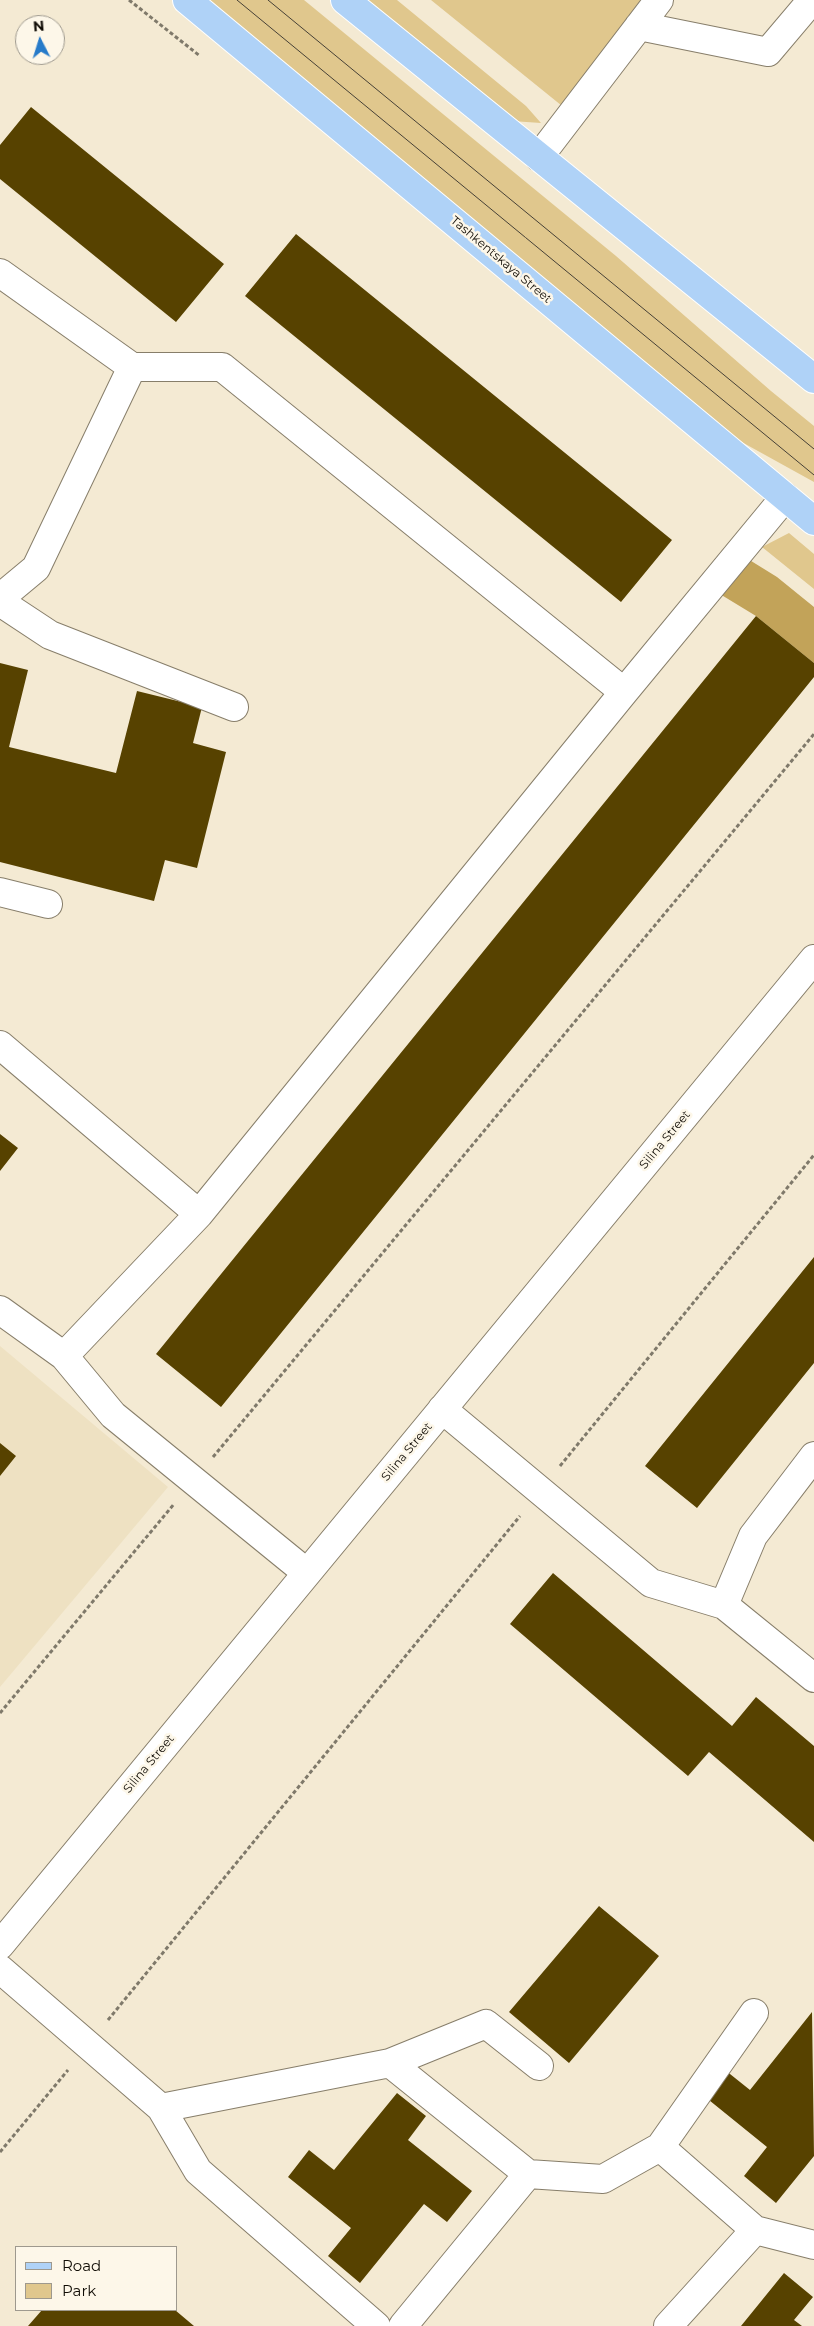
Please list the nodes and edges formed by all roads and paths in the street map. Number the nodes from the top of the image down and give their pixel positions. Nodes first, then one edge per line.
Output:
1 (187, 0) edge
2 (345, 0) edge
3 (659, 0) edge
4 (812, 0) edge
5 (639, 26) junction
6 (539, 157) junction
7 (0, 273) edge
8 (132, 367) junction
9 (814, 379) edge
10 (785, 497) junction
11 (814, 521) edge
12 (0, 600) edge
13 (624, 692) junction
14 (234, 707) dead end
15 (814, 734) edge
16 (0, 892) edge
17 (48, 904) dead end
18 (814, 959) edge
19 (0, 1045) edge
20 (814, 1155) edge
21 (199, 1214) junction
22 (0, 1310) edge
23 (64, 1356) junction
24 (442, 1409) junction
25 (814, 1456) edge
26 (194, 1480) junction
27 (540, 1491) junction
28 (307, 1573) junction
29 (724, 1605) junction
30 (814, 1678) edge
31 (0, 1713) edge
32 (0, 1945) edge
33 (0, 1969) edge
34 (754, 2013) dead end
35 (88, 2045) junction
36 (390, 2063) junction
37 (538, 2066) dead end
38 (161, 2108) junction
39 (660, 2147) junction
40 (0, 2152) edge
41 (528, 2174) junction
42 (754, 2230) junction
43 (814, 2245) edge
44 (376, 2326) edge
45 (403, 2326) edge
46 (668, 2326) edge

1 - 10 main road, Tashkentskaya Street
2 - 6 main road
3 - 5 street
4 - 5 street
5 - 6 street
6 - 9 main road
7 - 8 street
8 - 12 street
8 - 13 street
10 - 11 main road, Tashkentskaya Street
10 - 13 street
12 - 14 street
13 - 21 street
15 - 26 path
16 - 17 street
18 - 24 street, Silina Street
19 - 21 street
20 - 27 path
21 - 23 street
22 - 23 street
23 - 26 street
24 - 27 street
24 - 28 street, Silina Street
25 - 29 street
26 - 28 street
26 - 31 path
27 - 29 street
27 - 35 path
28 - 32 street, Silina Street
29 - 30 street
33 - 35 street
34 - 39 street
35 - 38 street
35 - 40 path
36 - 37 street
36 - 38 street
36 - 41 street
38 - 44 street
39 - 41 street
39 - 42 street
41 - 45 street
42 - 43 street
42 - 46 street

